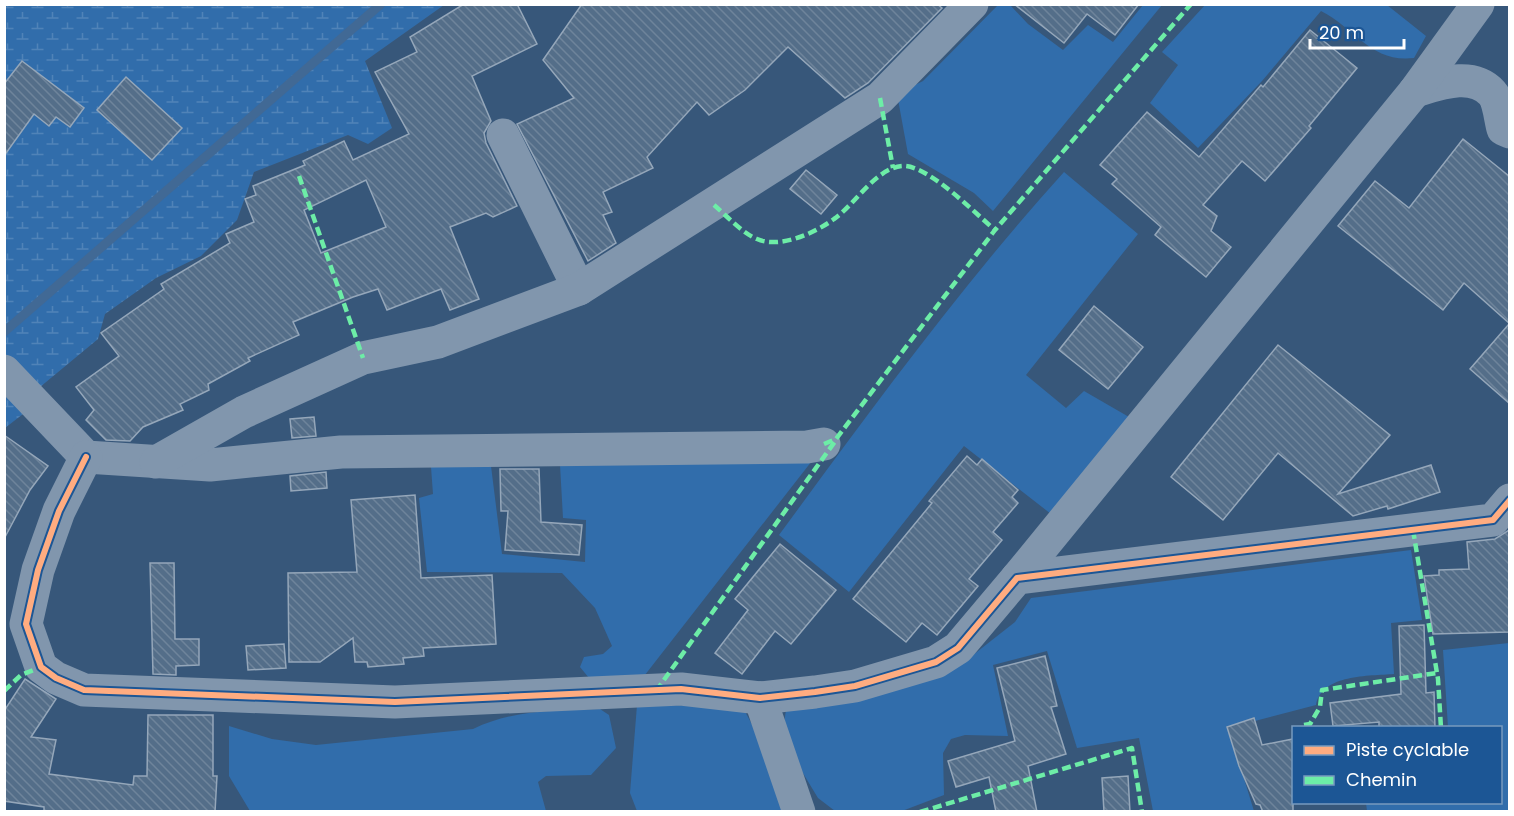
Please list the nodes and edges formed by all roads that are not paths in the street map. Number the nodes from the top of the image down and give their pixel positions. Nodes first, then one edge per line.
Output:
1 (972, 4) edge
2 (1478, 4) edge
3 (1415, 91) junction
4 (1509, 132) edge
5 (503, 135) dead end
6 (579, 289) junction
7 (4, 371) edge
8 (824, 444) dead end
9 (86, 456) junction
10 (156, 462) junction
11 (1509, 500) edge
12 (1017, 578) junction
13 (760, 698) junction
14 (799, 812) edge

1 - 6 street
2 - 3 street
3 - 4 street
3 - 12 street
5 - 6 street
6 - 10 street
7 - 9 street
8 - 10 street
9 - 10 street
9 - 13 street
11 - 12 street
12 - 13 street
13 - 14 street

